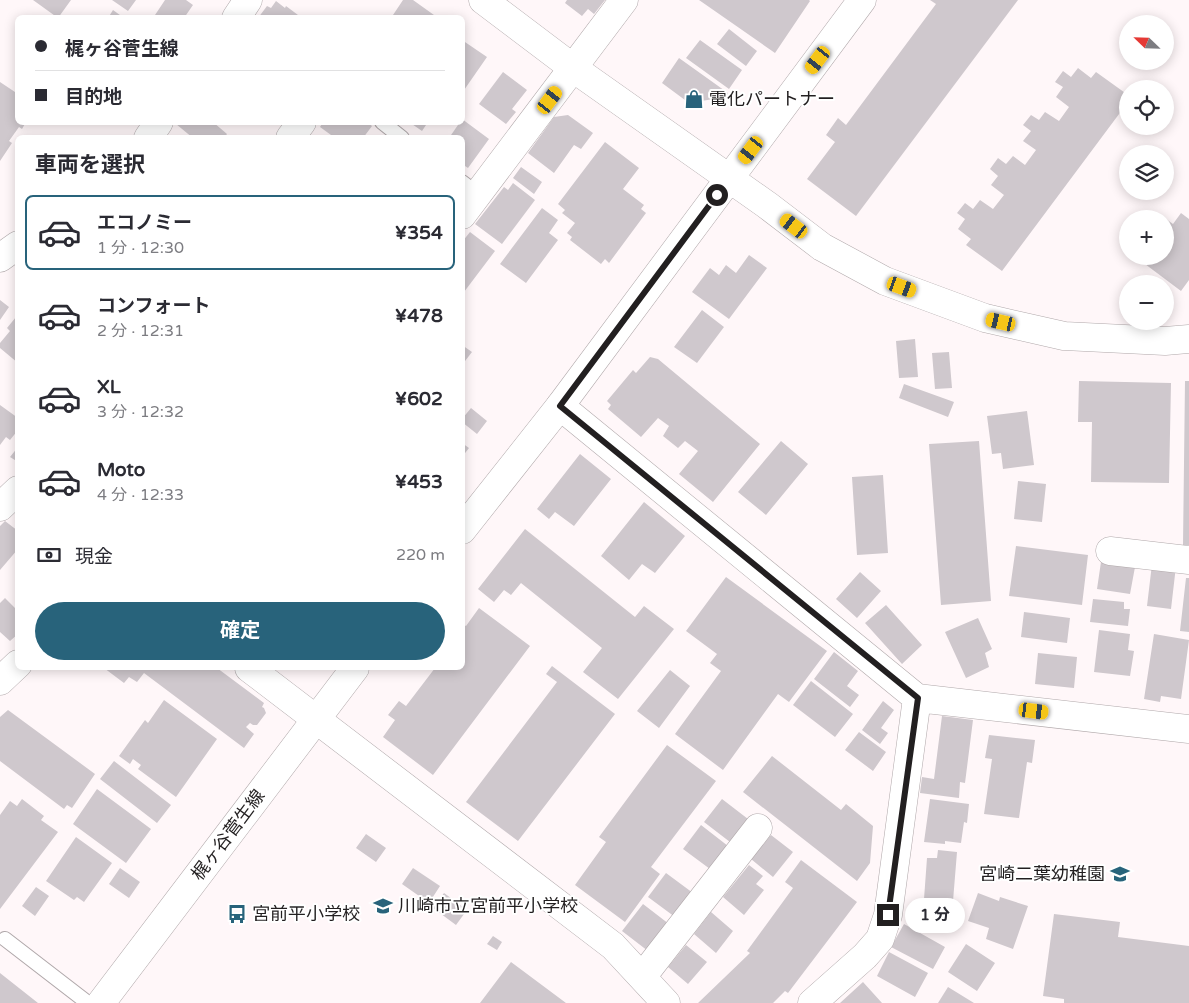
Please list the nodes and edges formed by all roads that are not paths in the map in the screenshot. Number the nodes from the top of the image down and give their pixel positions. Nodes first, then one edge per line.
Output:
1 (248, 0) edge
2 (483, 0) edge
3 (624, 0) edge
4 (862, 0) edge
5 (238, 15) edge
6 (573, 68) junction
7 (386, 125) edge
8 (398, 135) edge
9 (728, 179) junction
10 (471, 188) edge
11 (465, 206) edge
12 (15, 247) edge
13 (0, 258) edge
14 (1189, 338) edge
15 (560, 406) junction
16 (465, 526) edge
17 (1110, 550) dead end
18 (1189, 560) edge
19 (15, 667) edge
20 (252, 670) edge
21 (353, 670) edge
22 (0, 682) edge
23 (918, 698) junction
24 (316, 718) junction
25 (1189, 729) edge
26 (758, 828) dead end
27 (5, 939) dead end
28 (642, 977) junction
29 (88, 1003) edge
30 (101, 1003) edge
31 (666, 1003) edge
32 (812, 1003) edge

1 - 5 street
2 - 6 street
3 - 6 street
4 - 9 street
6 - 9 street
6 - 10 street
7 - 8 lane
9 - 14 street
9 - 15 street
10 - 11 street
12 - 13 street
15 - 16 street
15 - 23 street
17 - 18 street
19 - 22 street
20 - 24 street
21 - 24 street, 梶ヶ谷菅生線
23 - 25 street
23 - 32 street
24 - 28 street
24 - 30 street, 梶ヶ谷菅生線
26 - 28 street
27 - 29 lane
28 - 31 street

